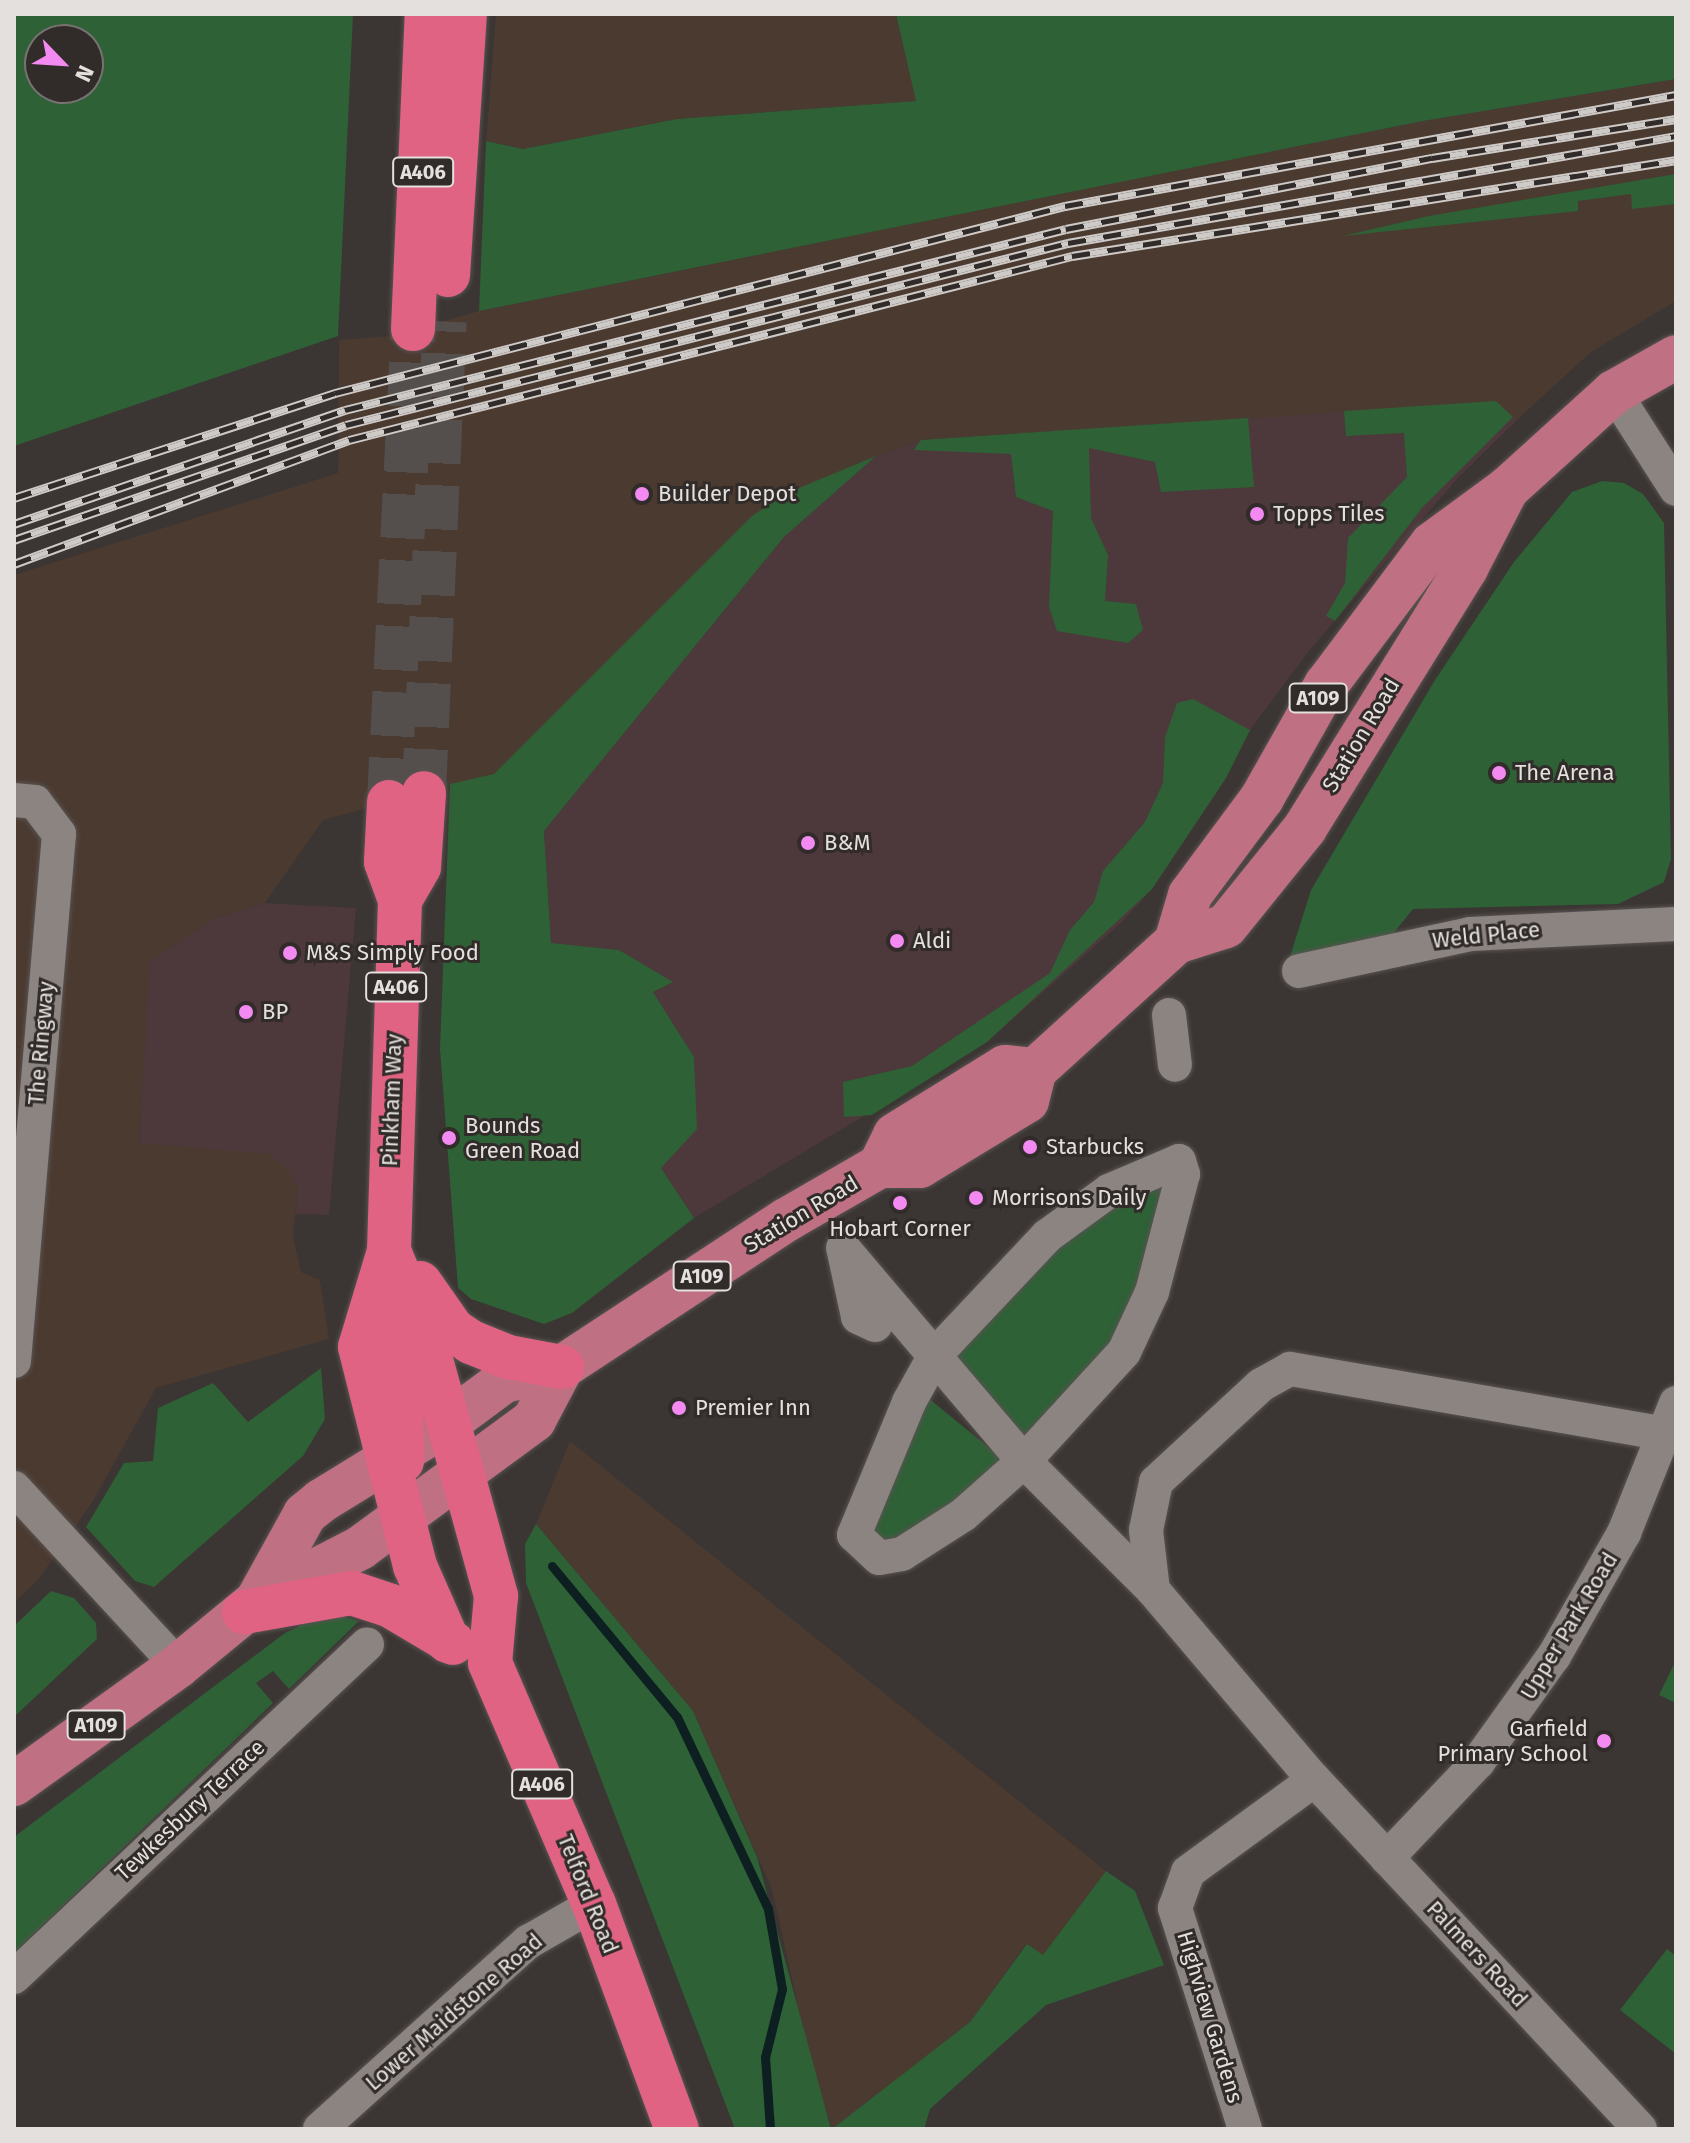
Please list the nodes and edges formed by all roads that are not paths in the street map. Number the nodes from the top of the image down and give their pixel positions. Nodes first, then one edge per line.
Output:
1 (427, 14) edge
2 (465, 14) edge
3 (1676, 357) edge
4 (1614, 392) junction
5 (1507, 489) junction
6 (1676, 489) edge
7 (1388, 686) junction
8 (1313, 707) junction
9 (407, 798) tunnel mouth
10 (14, 800) edge
11 (1676, 924) edge
12 (1176, 942) junction
13 (1299, 971) dead end
14 (1169, 1015) dead end
15 (1175, 1065) dead end
16 (397, 1268) junction
17 (935, 1355) junction
18 (14, 1361) edge
19 (562, 1367) junction
20 (1672, 1419) edge
21 (446, 1424) junction
22 (394, 1455) junction
23 (1024, 1461) junction
24 (460, 1474) junction
25 (14, 1488) edge
26 (402, 1515) junction
27 (1153, 1590) junction
28 (251, 1607) junction
29 (448, 1641) junction
30 (367, 1644) dead end
31 (490, 1663) junction
32 (178, 1666) junction
33 (1314, 1780) junction
34 (14, 1784) edge
35 (1387, 1858) junction
36 (594, 1904) junction
37 (14, 1977) edge
38 (320, 2129) edge
39 (677, 2129) edge
40 (1245, 2129) edge
41 (1640, 2129) edge

1 - 2 highway, A406
3 - 4 main road, Station Road / A109
4 - 5 main road, Station Road / A109
4 - 6 street
5 - 7 main road, Station Road / A109
5 - 8 main road, Station Road / A109
7 - 8 main road
7 - 12 main road, Station Road / A109
8 - 12 main road, Station Road / A109
9 - 16 highway, Pinkham Way / A406
10 - 18 street, The Ringway
11 - 13 street, Weld Place
12 - 19 main road, Station Road / A109
14 - 15 street
16 - 19 highway
16 - 21 highway, Pinkham Way / A406
16 - 22 highway
17 - 17 street, Palmers Road
17 - 23 street, Palmers Road
17 - 23 street
17 - 23 street
19 - 21 main road, Station Road / A109
19 - 24 main road, Station Road / A109
20 - 27 street
20 - 35 street, Upper Park Road
21 - 22 main road, A109
21 - 24 highway, A406
22 - 26 highway
22 - 28 main road, A109
23 - 27 street, Palmers Road
24 - 26 main road, A109
24 - 31 highway, Telford Road / A406
25 - 32 street
26 - 28 main road, A109
26 - 29 highway
27 - 33 street, Palmers Road
28 - 29 highway
28 - 32 main road, A109
29 - 31 highway
30 - 37 street, Tewkesbury Terrace
31 - 36 highway, Telford Road / A406
32 - 34 main road, A109
33 - 35 street, Palmers Road
33 - 40 street, Highview Gardens
35 - 41 street, Palmers Road
36 - 38 street, Lower Maidstone Road
36 - 39 highway, Telford Road / A406

